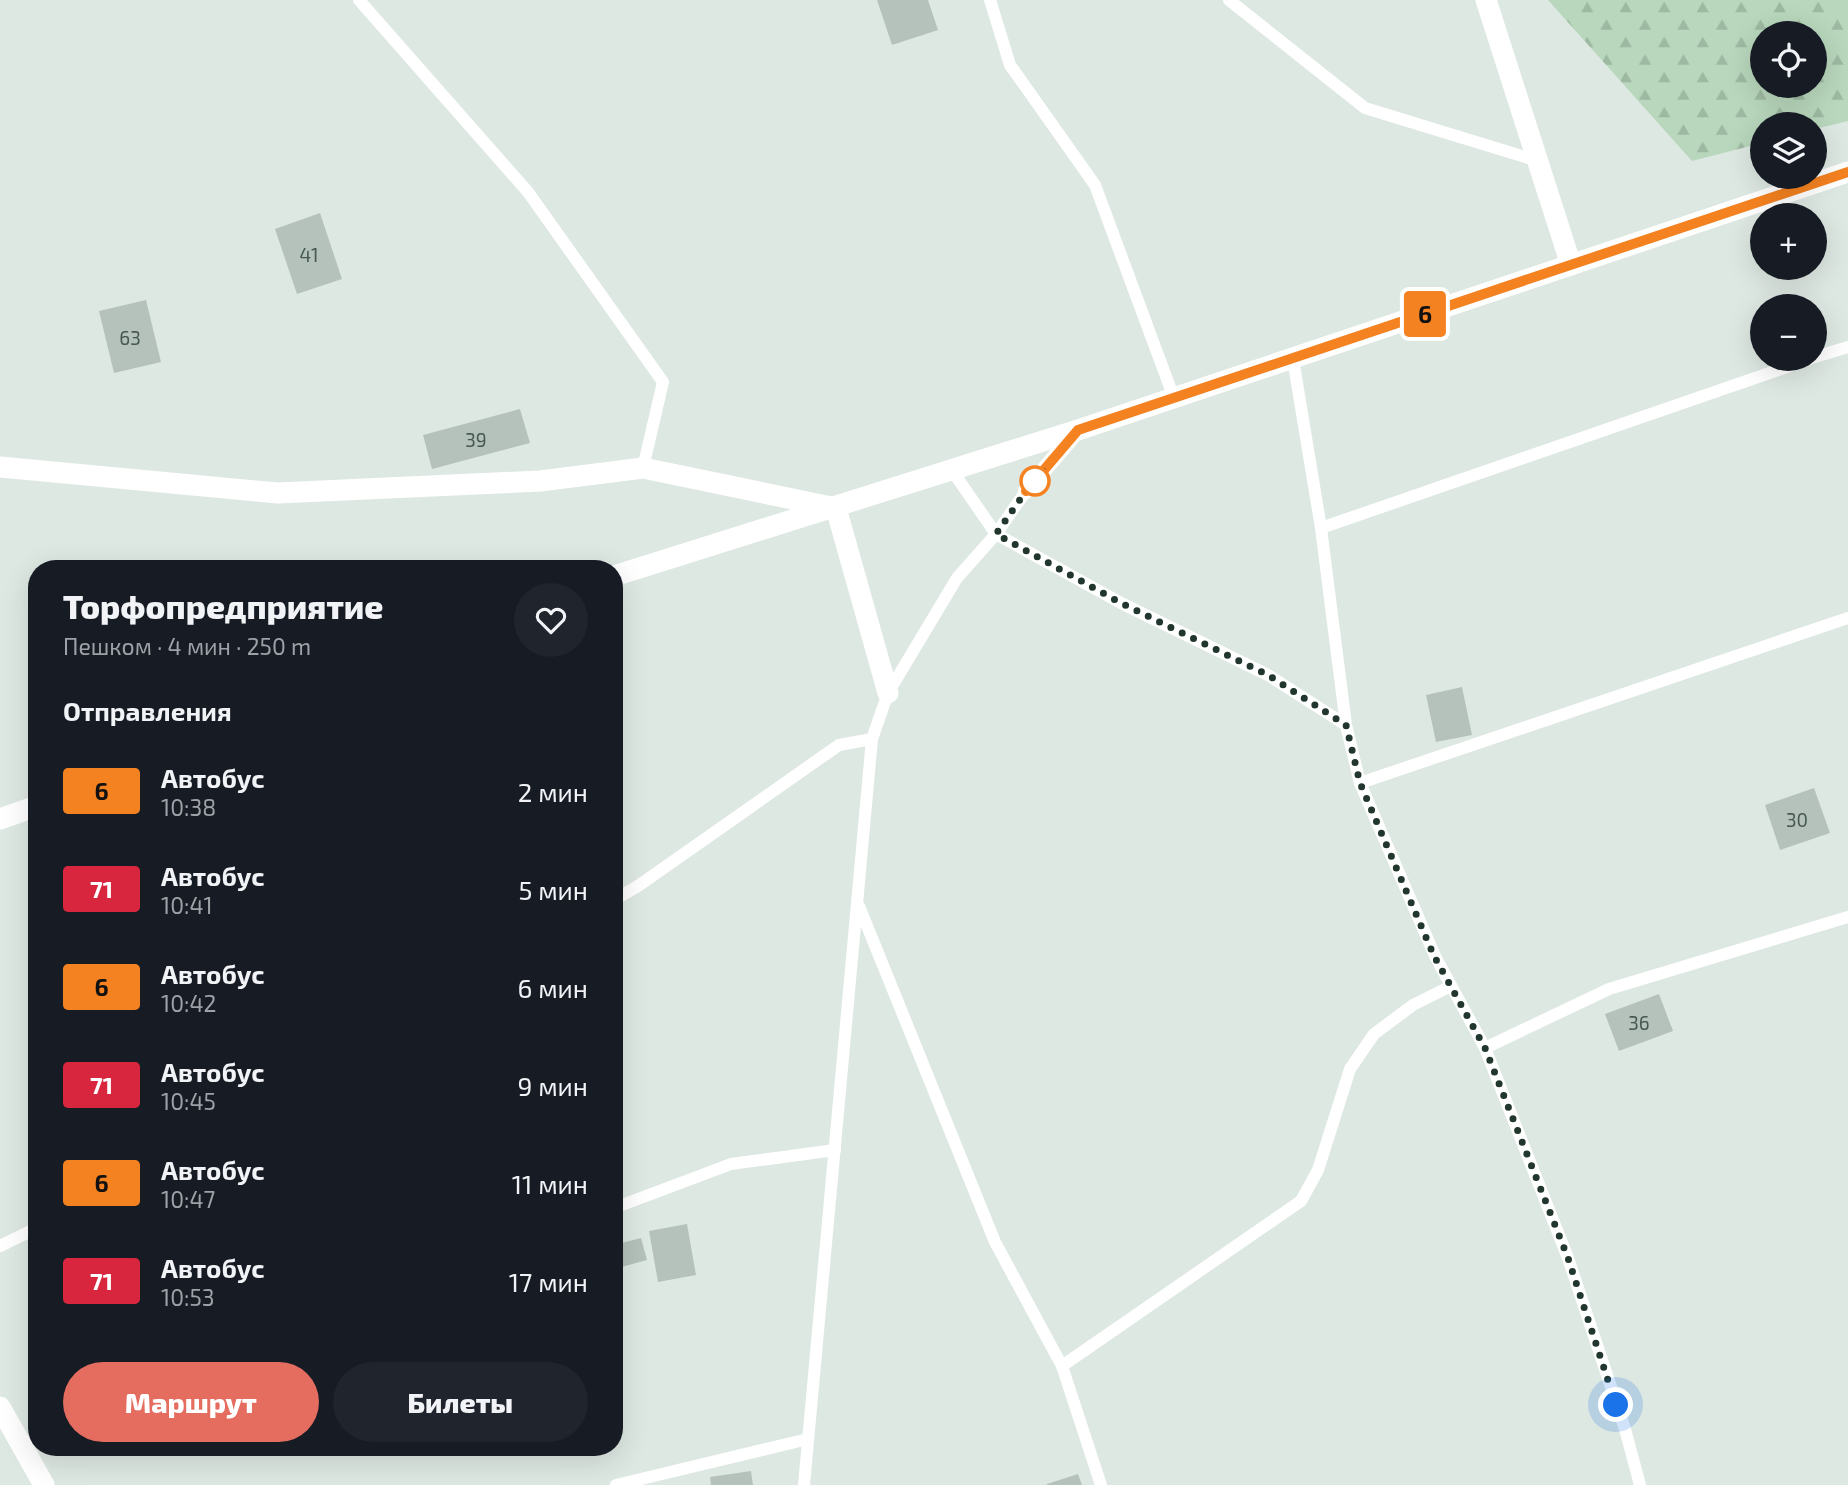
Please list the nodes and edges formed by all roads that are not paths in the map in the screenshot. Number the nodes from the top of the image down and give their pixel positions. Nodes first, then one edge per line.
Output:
1 (359, 0) edge
2 (990, 0) edge
3 (1229, 0) edge
4 (1486, 0) edge
5 (1538, 161) junction
6 (1848, 172) edge
7 (1571, 265) junction
8 (1848, 347) edge
9 (1827, 353) edge
10 (1293, 359) junction
11 (1774, 371) edge
12 (1174, 398) junction
13 (1078, 430) junction
14 (0, 467) edge
15 (643, 468) junction
16 (951, 469) junction
17 (836, 508) junction
18 (1321, 528) junction
19 (996, 534) junction
20 (623, 573) edge
21 (1848, 618) edge
22 (888, 693) junction
23 (1346, 725) junction
24 (872, 739) junction
25 (1360, 783) junction
26 (28, 809) edge
27 (0, 819) edge
28 (623, 895) edge
29 (858, 903) junction
30 (1848, 917) edge
31 (1451, 986) junction
32 (1485, 1048) junction
33 (835, 1150) junction
34 (623, 1205) edge
35 (28, 1232) edge
36 (0, 1246) edge
37 (1062, 1366) junction
38 (0, 1407) edge
39 (808, 1439) junction
40 (28, 1446) edge
41 (33, 1456) edge
42 (44, 1485) edge
43 (617, 1485) edge
44 (804, 1485) edge
45 (1101, 1485) edge
46 (1640, 1485) edge

1 - 15 lane
2 - 12 lane
3 - 5 lane
4 - 5 street
5 - 7 street
6 - 7 street
7 - 10 street
8 - 9 lane
10 - 12 street
10 - 18 lane
11 - 18 lane
12 - 13 street
13 - 16 street
13 - 19 lane
14 - 15 street
15 - 17 street
16 - 17 street
16 - 19 lane
17 - 20 street
17 - 22 street
18 - 23 lane
19 - 22 lane
19 - 23 lane
21 - 25 lane
22 - 24 lane
23 - 25 lane
24 - 28 lane
24 - 29 lane
25 - 31 lane
26 - 27 street
29 - 33 lane
29 - 37 lane
30 - 32 lane
31 - 32 lane
31 - 37 lane
32 - 46 lane
33 - 34 lane
33 - 39 lane
35 - 36 lane
37 - 45 lane
38 - 40 street
39 - 43 lane
39 - 44 lane
41 - 42 street

